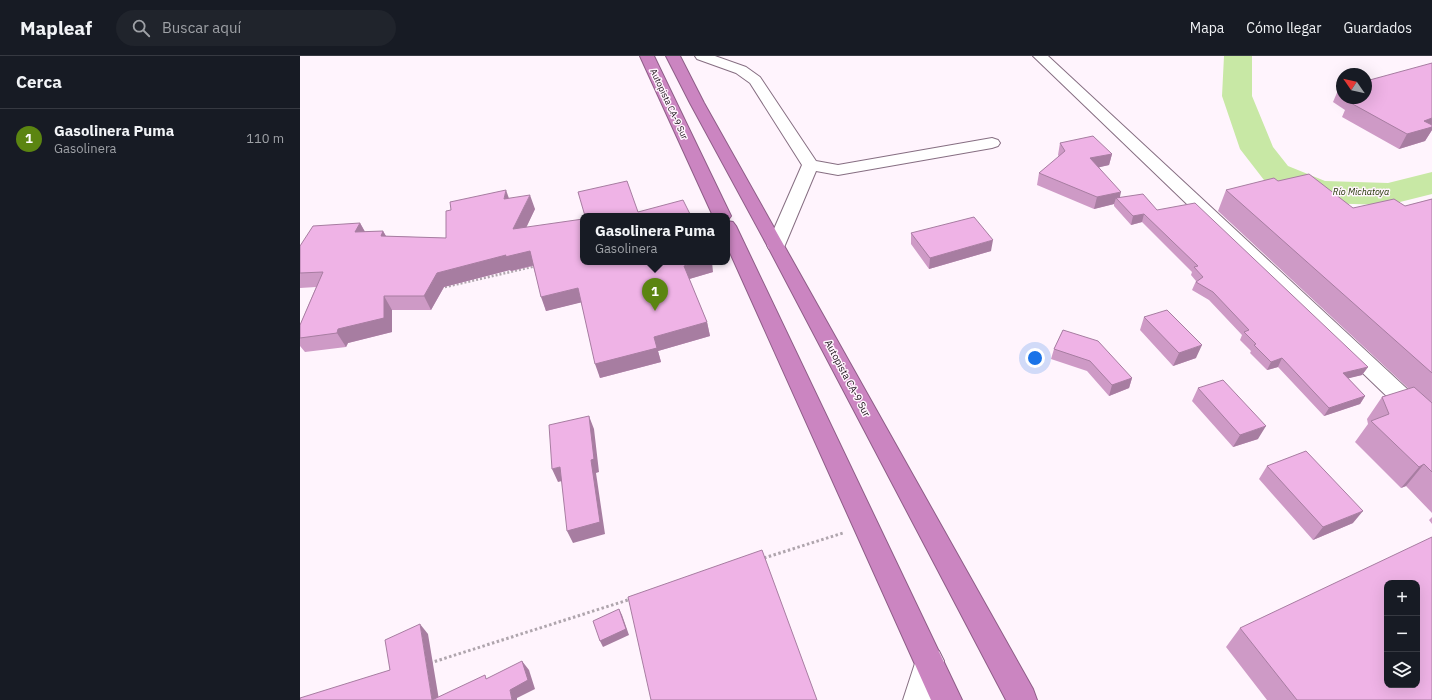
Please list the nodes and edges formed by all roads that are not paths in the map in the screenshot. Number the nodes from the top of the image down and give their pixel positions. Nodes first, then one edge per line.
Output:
1 (647, 56) edge
2 (673, 56) edge
3 (702, 56) edge
4 (1040, 56) edge
5 (992, 143) dead end
6 (810, 165) junction
7 (721, 213) edge
8 (730, 232) edge
9 (776, 245) junction
10 (1432, 426) edge
11 (929, 662) junction
12 (918, 700) edge
13 (947, 700) edge
14 (1022, 700) edge

1 - 7 highway, Autopista CA-9 Sur
2 - 9 highway, Autopista CA-9 Sur
3 - 6 street
4 - 10 street
5 - 6 street
6 - 9 street
8 - 11 highway
9 - 14 highway, Autopista CA-9 Sur
11 - 12 street
11 - 13 highway

